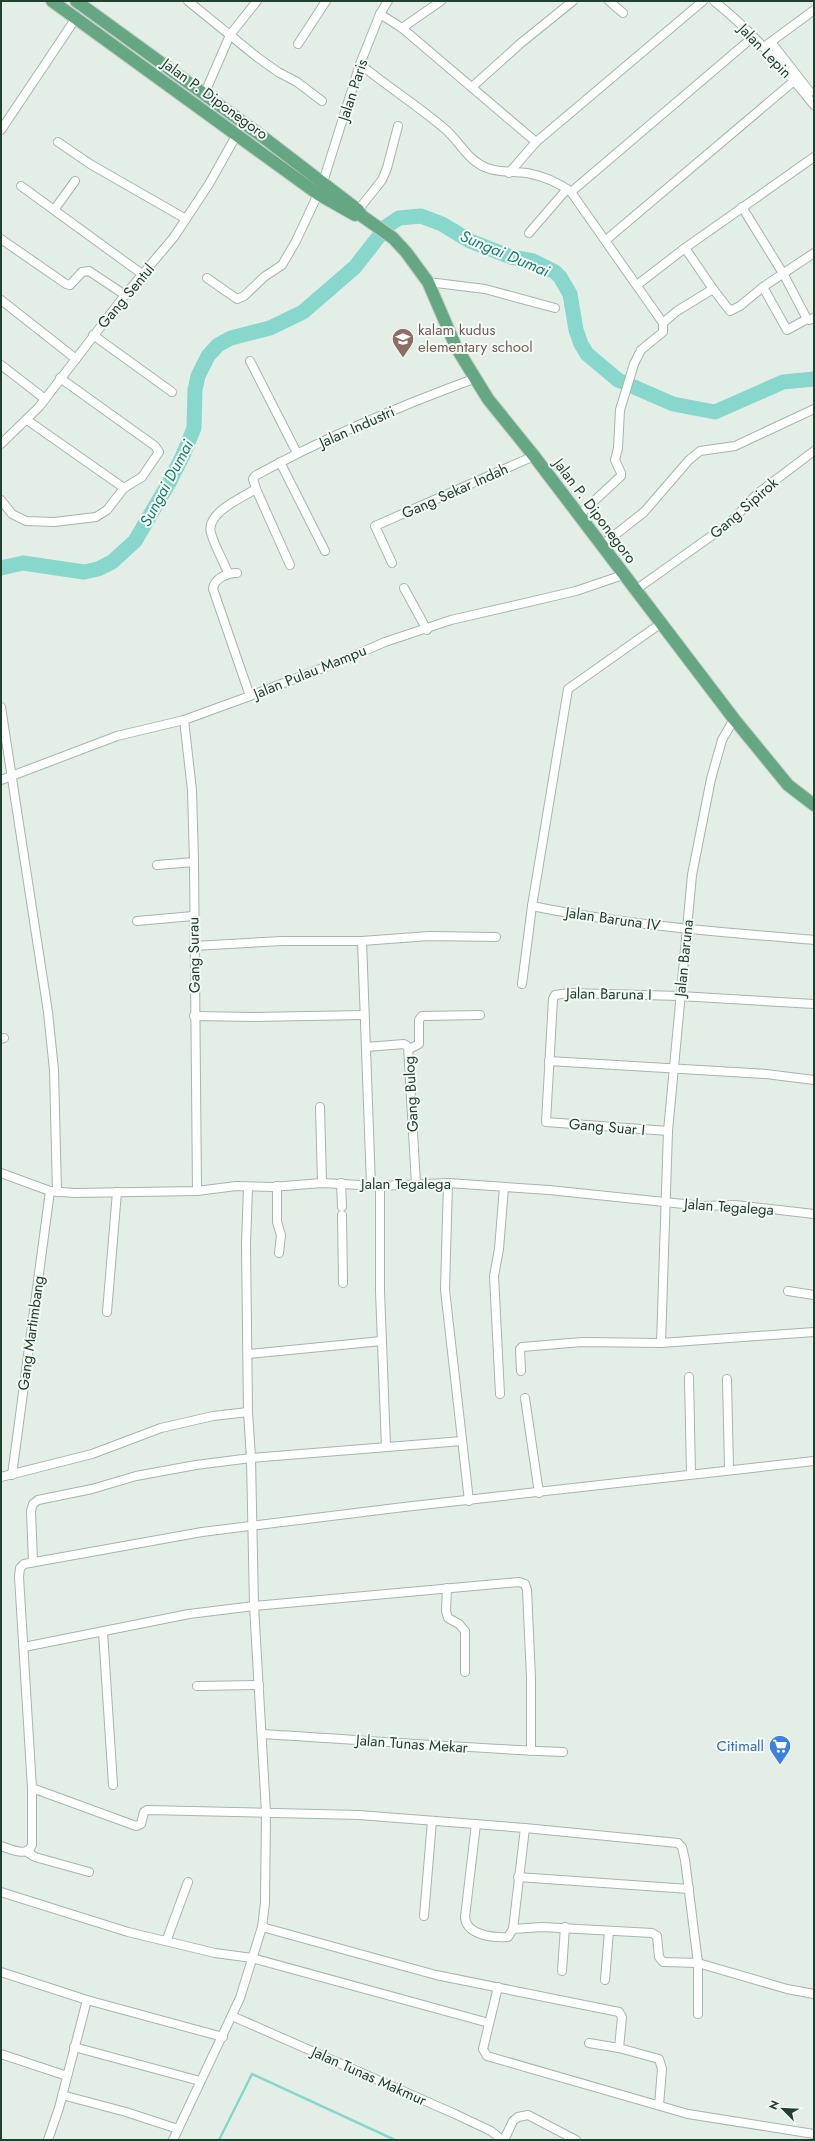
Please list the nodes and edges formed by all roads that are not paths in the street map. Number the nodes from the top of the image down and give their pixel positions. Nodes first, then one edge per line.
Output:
1 (52, 1) edge
2 (76, 1) edge
3 (188, 1) edge
4 (257, 1) edge
5 (326, 1) edge
6 (388, 1) edge
7 (441, 1) edge
8 (573, 1) edge
9 (609, 1) edge
10 (703, 1) edge
11 (714, 1) edge
12 (814, 10) edge
13 (623, 13) dead end
14 (380, 14) junction
15 (76, 18) junction
16 (402, 28) junction
17 (230, 36) junction
18 (753, 37) junction
19 (771, 42) junction
20 (298, 44) dead end
21 (763, 48) junction
22 (360, 64) junction
23 (794, 81) junction
24 (472, 87) junction
25 (204, 95) junction
26 (814, 97) edge
27 (322, 101) dead end
28 (814, 105) edge
29 (198, 108) junction
30 (398, 126) dead end
31 (1, 130) edge
32 (236, 136) junction
33 (58, 142) dead end
34 (536, 142) junction
35 (814, 157) edge
36 (509, 173) junction
37 (75, 182) dead end
38 (323, 182) junction
39 (21, 186) dead end
40 (569, 190) junction
41 (318, 194) junction
42 (742, 207) junction
43 (54, 210) junction
44 (362, 216) junction
45 (186, 219) junction
46 (529, 233) dead end
47 (1, 239) edge
48 (606, 240) junction
49 (684, 248) junction
50 (814, 253) edge
51 (142, 274) junction
52 (784, 275) junction
53 (207, 278) dead end
54 (428, 282) junction
55 (637, 285) junction
56 (763, 287) junction
57 (713, 288) junction
58 (125, 295) junction
59 (1, 300) edge
60 (555, 308) dead end
61 (810, 318) edge
62 (664, 323) junction
63 (93, 335) junction
64 (76, 359) junction
65 (250, 361) dead end
66 (1, 365) edge
67 (60, 378) junction
68 (476, 378) junction
69 (172, 392) dead end
70 (45, 399) junction
71 (814, 409) edge
72 (27, 420) junction
73 (1, 444) edge
74 (814, 451) edge
75 (297, 453) junction
76 (534, 456) junction
77 (280, 462) junction
78 (124, 488) junction
79 (256, 489) junction
80 (1, 500) edge
81 (578, 516) junction
82 (602, 546) junction
83 (325, 551) dead end
84 (392, 563) dead end
85 (290, 565) dead end
86 (228, 573) junction
87 (237, 573) dead end
88 (623, 575) junction
89 (404, 588) dead end
90 (634, 590) junction
91 (660, 624) junction
92 (427, 630) junction
93 (250, 696) junction
94 (1, 707) edge
95 (734, 719) junction
96 (184, 720) junction
97 (12, 777) junction
98 (1, 780) edge
99 (814, 805) edge
100 (194, 862) junction
101 (157, 865) dead end
102 (532, 906) junction
103 (193, 916) junction
104 (137, 920) dead end
105 (686, 929) junction
106 (496, 937) dead end
107 (814, 940) edge
108 (362, 941) junction
109 (194, 946) junction
110 (522, 984) dead end
111 (680, 996) junction
112 (814, 1004) edge
113 (364, 1015) junction
114 (480, 1015) dead end
115 (194, 1016) junction
116 (366, 1046) junction
117 (409, 1049) junction
118 (548, 1061) junction
119 (673, 1068) junction
120 (814, 1080) edge
121 (320, 1107) dead end
122 (546, 1122) joint
123 (668, 1131) junction
124 (1, 1173) edge
125 (322, 1183) junction
126 (341, 1183) junction
127 (448, 1183) junction
128 (416, 1184) junction
129 (371, 1185) junction
130 (248, 1186) junction
131 (277, 1186) junction
132 (380, 1186) junction
133 (504, 1187) junction
134 (197, 1191) junction
135 (53, 1192) junction
136 (117, 1192) junction
137 (666, 1202) junction
138 (342, 1207) dead end
139 (814, 1214) edge
140 (342, 1215) dead end
141 (279, 1253) dead end
142 (343, 1283) dead end
143 (788, 1291) dead end
144 (814, 1295) edge
145 (107, 1312) dead end
146 (814, 1332) edge
147 (382, 1341) junction
148 (661, 1343) junction
149 (248, 1354) junction
150 (521, 1371) dead end
151 (689, 1378) dead end
152 (727, 1379) dead end
153 (500, 1394) dead end
154 (524, 1398) dead end
155 (248, 1412) junction
156 (462, 1441) junction
157 (386, 1447) junction
158 (251, 1458) junction
159 (814, 1461) edge
160 (729, 1469) junction
161 (691, 1474) junction
162 (12, 1475) junction
163 (1, 1477) edge
164 (539, 1493) junction
165 (470, 1501) junction
166 (252, 1526) junction
167 (33, 1562) junction
168 (447, 1588) junction
169 (254, 1606) junction
170 (103, 1632) junction
171 (24, 1647) junction
172 (465, 1672) dead end
173 (197, 1686) dead end
174 (258, 1686) junction
175 (262, 1734) junction
176 (531, 1751) junction
177 (563, 1752) dead end
178 (113, 1785) dead end
179 (32, 1788) junction
180 (266, 1812) junction
181 (432, 1821) junction
182 (476, 1824) junction
183 (525, 1828) junction
184 (1, 1846) edge
185 (27, 1852) junction
186 (89, 1872) dead end
187 (518, 1877) junction
188 (188, 1882) dead end
189 (689, 1889) junction
190 (1, 1892) edge
191 (424, 1916) dead end
192 (262, 1926) junction
193 (565, 1927) junction
194 (513, 1929) junction
195 (609, 1930) junction
196 (167, 1940) junction
197 (252, 1958) junction
198 (698, 1963) junction
199 (562, 1971) dead end
200 (1, 1972) edge
201 (605, 1980) dead end
202 (498, 1987) junction
203 (814, 1994) edge
204 (88, 2000) junction
205 (698, 2014) dead end
206 (232, 2016) junction
207 (489, 2023) junction
208 (223, 2037) junction
209 (589, 2043) dead end
210 (74, 2047) junction
211 (619, 2048) junction
212 (1, 2054) edge
213 (67, 2076) junction
214 (200, 2081) junction
215 (62, 2095) junction
216 (659, 2105) junction
217 (178, 2129) junction
218 (814, 2134) edge
219 (48, 2140) edge
220 (173, 2140) edge
221 (503, 2140) edge
222 (576, 2140) edge

1 - 15 main road, Jalan P. Diponegoro
2 - 25 main road
3 - 17 street
4 - 17 street
5 - 20 street
6 - 14 street, Jalan Paris
7 - 16 street
8 - 24 street
9 - 13 street
10 - 34 street
11 - 18 street, Jalan Lepin
12 - 19 street
14 - 16 street
14 - 22 street, Jalan Paris
15 - 29 main road, Jalan P. Diponegoro
15 - 31 street
16 - 24 street
17 - 25 street
17 - 27 street
18 - 21 street, Jalan Lepin
18 - 40 street
19 - 21 street
19 - 26 street
21 - 23 street, Jalan Lepin
22 - 36 street
22 - 38 street, Jalan Paris
23 - 28 street, Jalan Lepin
23 - 48 street
24 - 34 street
25 - 29 main road
25 - 38 main road
29 - 32 main road, Jalan P. Diponegoro
30 - 44 street
32 - 41 main road, Jalan P. Diponegoro
32 - 45 street, Gang Sentul
33 - 45 street
34 - 36 street
35 - 42 street
36 - 40 street
37 - 43 street
38 - 44 main road
39 - 43 street
40 - 46 street
40 - 48 street
41 - 44 main road, Jalan P. Diponegoro
41 - 53 street
42 - 49 street
42 - 52 street
43 - 51 street
44 - 54 main road, Jalan P. Diponegoro
45 - 51 street, Gang Sentul
47 - 58 street
48 - 55 street
49 - 55 street
49 - 57 street
50 - 52 street
51 - 58 street, Gang Sentul
52 - 56 street
52 - 61 street
54 - 60 street
54 - 68 main road, Jalan P. Diponegoro
55 - 62 street
56 - 57 street
56 - 61 street
57 - 62 street
58 - 63 street, Gang Sentul
59 - 64 street
62 - 81 street
63 - 64 street, Gang Sentul
63 - 69 street
64 - 67 street, Gang Sentul
65 - 75 street
66 - 70 street
67 - 70 street, Gang Sentul
67 - 78 street
68 - 75 street, Jalan Industri
68 - 76 main road, Jalan P. Diponegoro
70 - 72 street, Gang Sentul
71 - 82 street
72 - 73 street, Gang Sentul
72 - 78 street
74 - 90 street, Gang Sipirok
75 - 77 street, Jalan Industri
76 - 81 main road, Jalan P. Diponegoro
76 - 84 street, Gang Sekar Indah
77 - 79 street, Jalan Industri
77 - 83 street
78 - 80 street
79 - 85 street
79 - 86 street
81 - 82 main road, Jalan P. Diponegoro
82 - 88 main road, Jalan P. Diponegoro
86 - 87 street
86 - 93 street
88 - 90 main road, Jalan P. Diponegoro
88 - 92 street, Jalan Pulau Mampu
89 - 92 street
90 - 91 main road, Jalan P. Diponegoro
91 - 95 main road, Jalan P. Diponegoro
91 - 102 street
92 - 93 street, Jalan Pulau Mampu
93 - 96 street, Jalan Pulau Mampu
94 - 97 street, Gang Martimbang
95 - 99 main road, Jalan P. Diponegoro
95 - 105 street, Jalan Baruna
96 - 97 street, Jalan Pulau Mampu
96 - 100 street, Gang Surau
97 - 98 street, Jalan Pulau Mampu
97 - 135 street, Gang Martimbang
100 - 101 street
100 - 103 street, Gang Surau
102 - 105 street, Jalan Baruna IV
102 - 110 street
103 - 104 street
103 - 109 street, Gang Surau
105 - 107 street, Jalan Baruna IV
105 - 111 street, Jalan Baruna
106 - 108 street
108 - 109 street
108 - 113 street
109 - 115 street, Gang Surau
111 - 112 street, Jalan Baruna I
111 - 118 street, Jalan Baruna I
111 - 119 street, Jalan Baruna
113 - 115 street
113 - 116 street
114 - 117 street
115 - 134 street, Gang Surau
116 - 117 street, Gang Bulog
116 - 129 street
117 - 128 street, Gang Bulog
118 - 119 street
118 - 122 street, Jalan Baruna I
119 - 120 street
119 - 123 street, Jalan Baruna
121 - 125 street
122 - 123 street, Gang Suar I
123 - 137 street, Jalan Baruna
124 - 135 street, Jalan Tegalega
125 - 126 street, Jalan Tegalega
125 - 131 street, Jalan Tegalega
126 - 129 street, Jalan Tegalega
126 - 138 street
127 - 128 street, Jalan Tegalega
127 - 133 street, Jalan Tegalega
127 - 156 street
128 - 132 street, Jalan Tegalega
129 - 132 street, Jalan Tegalega
130 - 131 street, Jalan Tegalega
130 - 134 street, Jalan Tegalega
130 - 149 street
131 - 141 street
132 - 147 street
133 - 137 street, Jalan Tegalega
133 - 153 street
134 - 136 street, Jalan Tegalega
135 - 136 street, Jalan Tegalega
135 - 162 street, Gang Martimbang
136 - 145 street
137 - 139 street, Jalan Tegalega
137 - 148 street, Jalan Baruna
140 - 142 street
143 - 144 street
146 - 148 street
147 - 149 street
147 - 157 street
148 - 150 street
149 - 155 street
151 - 161 street
152 - 160 street
154 - 164 street
155 - 158 street
155 - 162 street
156 - 157 street
156 - 165 street
157 - 158 street
158 - 166 street
158 - 167 street
159 - 160 street
160 - 161 street
161 - 164 street
162 - 163 street
164 - 165 street
165 - 166 street
166 - 167 street
166 - 169 street
167 - 171 street
168 - 169 street
168 - 172 street
168 - 176 street
169 - 170 street
169 - 174 street
170 - 171 street
170 - 178 street
171 - 179 street
173 - 174 street
174 - 175 street
175 - 176 street, Jalan Tunas Mekar
175 - 180 street
176 - 177 street, Jalan Tunas Mekar
179 - 180 street
179 - 185 street
180 - 181 street
180 - 192 street
181 - 182 street
181 - 191 street
182 - 183 street
182 - 194 street
183 - 187 street
183 - 189 street
184 - 185 street
185 - 186 street
187 - 189 street
187 - 194 street
188 - 196 street
189 - 198 street
190 - 196 street
192 - 197 street
192 - 202 street
193 - 194 street
193 - 195 street
193 - 199 street
195 - 198 street
195 - 201 street
196 - 197 street
197 - 206 street
197 - 207 street
198 - 203 street
198 - 205 street
200 - 204 street
202 - 207 street
202 - 211 street
204 - 208 street
204 - 210 street
206 - 208 street
206 - 221 street, Jalan Tunas Makmur
207 - 216 street
208 - 214 street
209 - 211 street
210 - 213 street
210 - 214 street
211 - 216 street
212 - 213 street
213 - 215 street
214 - 217 street
215 - 217 street
215 - 219 street
216 - 218 street
217 - 220 street
221 - 222 street

